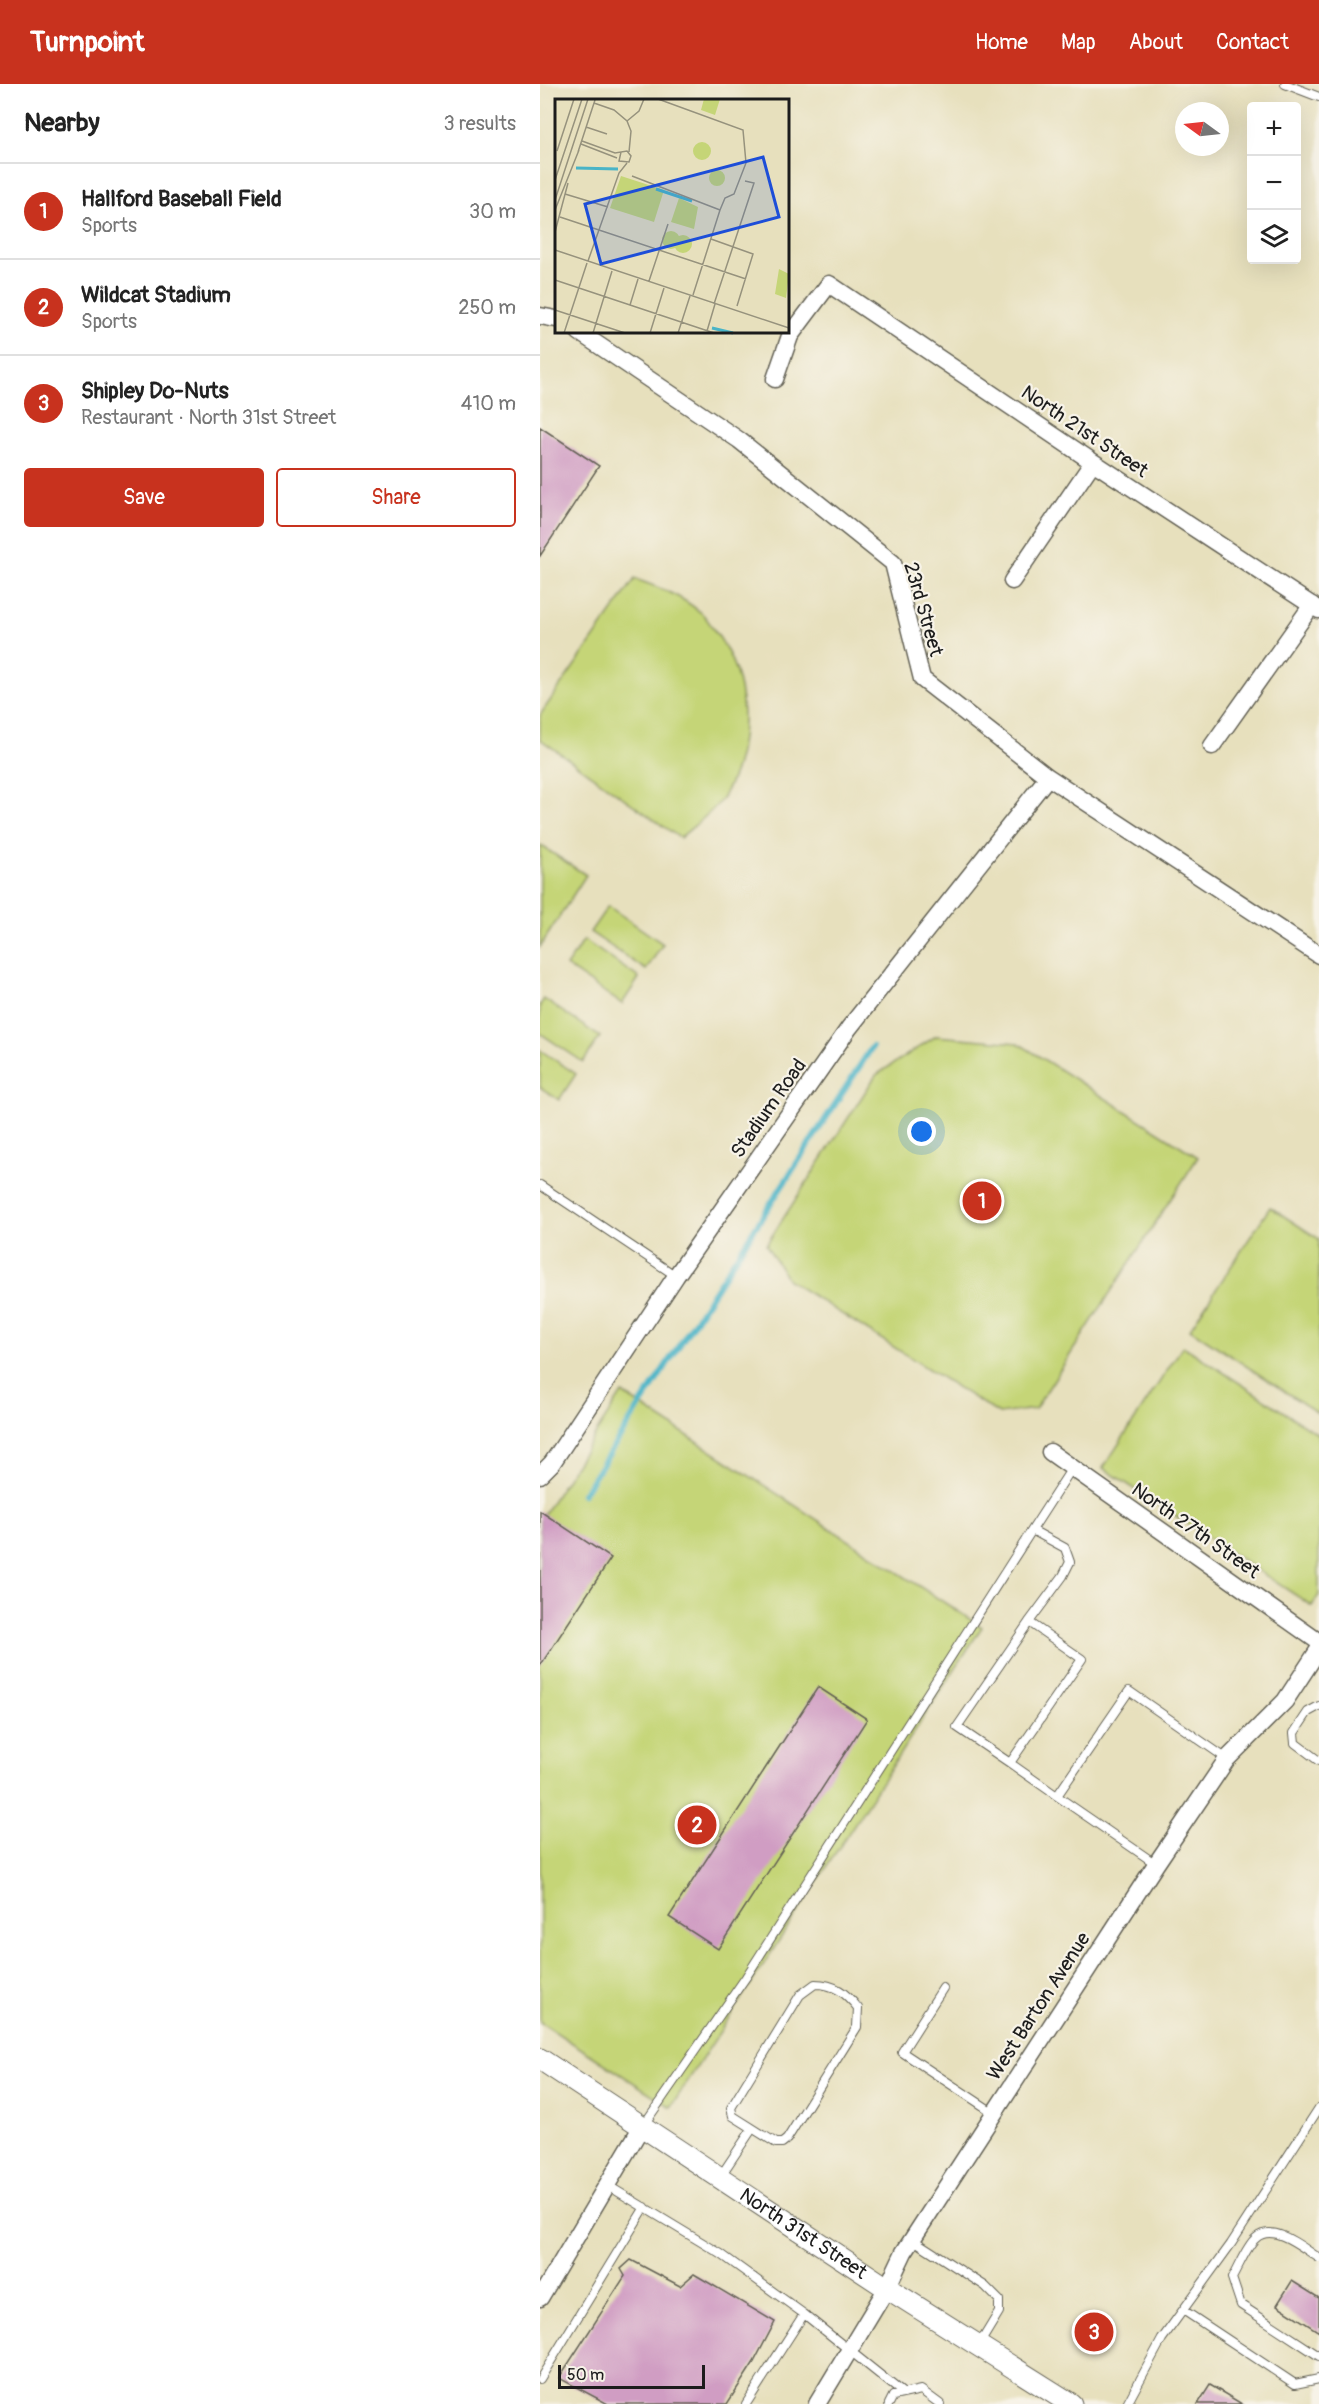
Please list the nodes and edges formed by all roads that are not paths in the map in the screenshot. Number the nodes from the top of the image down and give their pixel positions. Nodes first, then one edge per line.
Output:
1 (1285, 84) edge
2 (1319, 97) edge
3 (540, 316) edge
4 (555, 319) edge
5 (580, 333) edge
6 (775, 379) dead end
7 (1093, 462) junction
8 (1012, 580) dead end
9 (1315, 608) edge
10 (1212, 746) dead end
11 (1048, 777) junction
12 (1319, 955) edge
13 (540, 1185) edge
14 (676, 1276) junction
15 (1050, 1452) dead end
16 (546, 1466) edge
17 (1072, 1467) junction
18 (1032, 1530) junction
19 (1029, 1622) junction
20 (1319, 1642) edge
21 (1319, 1649) edge
22 (1319, 1706) edge
23 (1227, 1759) junction
24 (1319, 1761) edge
25 (1010, 1763) junction
26 (1057, 1796) junction
27 (1156, 1864) junction
28 (943, 1988) dead end
29 (540, 2059) edge
30 (1319, 2108) edge
31 (994, 2113) junction
32 (642, 2126) junction
33 (752, 2129) junction
34 (720, 2177) junction
35 (607, 2185) junction
36 (645, 2208) junction
37 (912, 2239) junction
38 (1319, 2258) edge
39 (887, 2288) junction
40 (540, 2298) edge
41 (1183, 2310) junction
42 (804, 2314) junction
43 (978, 2346) junction
44 (850, 2350) junction
45 (1319, 2356) edge
46 (540, 2379) edge
47 (1319, 2379) edge
48 (904, 2394) junction
49 (746, 2404) edge
50 (817, 2404) edge
51 (889, 2404) edge
52 (940, 2404) edge
53 (1071, 2404) edge
54 (1127, 2404) edge

1 - 2 lane
3 - 4 street
5 - 11 street, 23rd Street
6 - 7 street, North 21st Street
7 - 8 street
7 - 9 street, North 21st Street
9 - 10 street
11 - 12 street, 23rd Street
11 - 14 street, Stadium Road
13 - 14 lane
14 - 16 street, Stadium Road
15 - 17 street, North 27th Street
17 - 18 lane
17 - 20 street, North 27th Street
18 - 19 lane
18 - 32 lane
19 - 25 lane
19 - 25 lane
21 - 23 street, West Barton Avenue
22 - 24 lane
23 - 26 lane
23 - 27 street, West Barton Avenue
25 - 26 lane
26 - 27 lane
27 - 31 street, West Barton Avenue
28 - 31 lane
29 - 32 street, North 31st Street
30 - 41 lane
31 - 37 street, West Barton Avenue
32 - 34 street, North 31st Street
32 - 35 street
33 - 33 lane
33 - 34 lane
34 - 39 street, North 31st Street
35 - 36 lane
35 - 40 street
36 - 42 lane
36 - 46 lane
37 - 39 street, West Barton Avenue
37 - 43 lane
38 - 45 lane
39 - 43 street, North 31st Street
39 - 44 street, West Barton Avenue
41 - 47 lane
41 - 54 lane
42 - 44 lane
42 - 49 lane
43 - 53 street, North 31st Street
44 - 48 lane
44 - 50 street, West Barton Avenue
48 - 51 lane
48 - 52 lane

